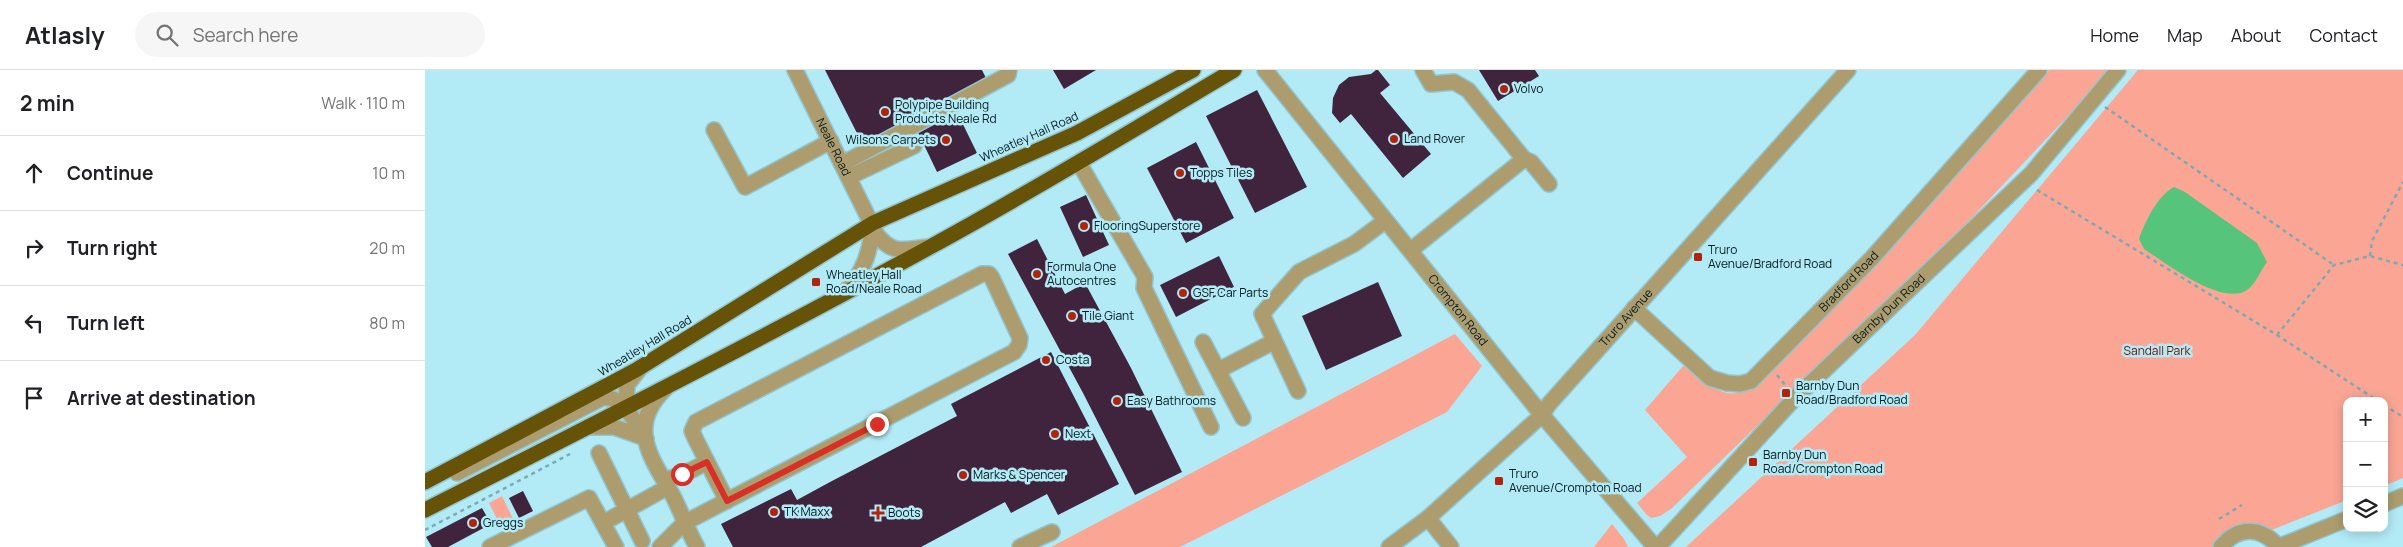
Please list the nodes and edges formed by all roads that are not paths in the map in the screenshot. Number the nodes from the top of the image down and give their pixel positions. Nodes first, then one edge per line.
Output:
1 (795, 70) edge
2 (1009, 70) edge
3 (1193, 70) edge
4 (1234, 70) edge
5 (1265, 70) edge
6 (1423, 70) edge
7 (1848, 70) edge
8 (2039, 70) edge
9 (2118, 70) edge
10 (714, 130) dead end
11 (831, 141) junction
12 (914, 146) dead end
13 (1523, 159) junction
14 (1079, 163) junction
15 (846, 170) junction
16 (1549, 184) dead end
17 (1385, 221) junction
18 (873, 223) junction
19 (929, 247) junction
20 (1411, 250) junction
21 (844, 294) junction
22 (1634, 308) junction
23 (1203, 342) dead end
24 (1273, 342) junction
25 (642, 366) junction
26 (1219, 370) junction
27 (671, 384) junction
28 (1298, 391) dead end
29 (626, 408) junction
30 (1542, 415) junction
31 (1243, 418) dead end
32 (588, 427) junction
33 (1211, 427) dead end
34 (646, 439) junction
35 (599, 453) dead end
36 (707, 462) junction
37 (441, 474) junction
38 (425, 482) edge
39 (666, 484) junction
40 (2403, 496) edge
41 (727, 501) junction
42 (2388, 502) edge
43 (425, 510) edge
44 (627, 510) junction
45 (1428, 518) junction
46 (2343, 521) edge
47 (603, 523) junction
48 (683, 523) junction
49 (1052, 532) dead end
50 (642, 541) dead end
51 (490, 547) edge
52 (616, 547) edge
53 (660, 547) edge
54 (697, 547) edge
55 (1020, 547) edge
56 (1389, 547) edge
57 (1451, 547) edge
58 (1657, 547) edge
59 (2221, 547) edge
60 (2279, 547) edge

1 - 11 street, Neale Road
2 - 15 street
3 - 18 highway, Wheatley Hall Road
4 - 14 highway
5 - 17 street, Crompton Road
6 - 13 street
7 - 22 street, Truro Avenue
8 - 22 street, Bradford Road
9 - 58 street, Barnby Dun Road
10 - 11 street
11 - 15 street, Neale Road
12 - 15 street
13 - 16 street
13 - 20 street
14 - 19 highway
14 - 33 street
15 - 18 street, Neale Road
17 - 20 street, Crompton Road
17 - 24 street
18 - 19 street
18 - 21 street
18 - 25 highway, Wheatley Hall Road
19 - 21 highway
20 - 30 street, Crompton Road
21 - 27 highway
22 - 30 street, Truro Avenue
23 - 26 street
24 - 26 street
24 - 28 street
25 - 29 street
25 - 37 highway, Wheatley Hall Road
26 - 31 street
27 - 29 highway
27 - 34 street
29 - 32 highway
29 - 34 street
29 - 37 street
30 - 45 street, Truro Avenue
30 - 58 street, Crompton Road
32 - 34 street
32 - 43 highway
34 - 39 street
35 - 44 street
36 - 39 street
36 - 41 street
36 - 41 street
37 - 38 highway, Wheatley Hall Road
39 - 44 street
39 - 48 street
40 - 42 street
41 - 48 street
44 - 47 street
44 - 50 street
45 - 56 street, Truro Avenue
45 - 57 street
46 - 60 street
47 - 51 street
47 - 52 street
48 - 53 street
48 - 54 street
49 - 55 street
59 - 60 street

